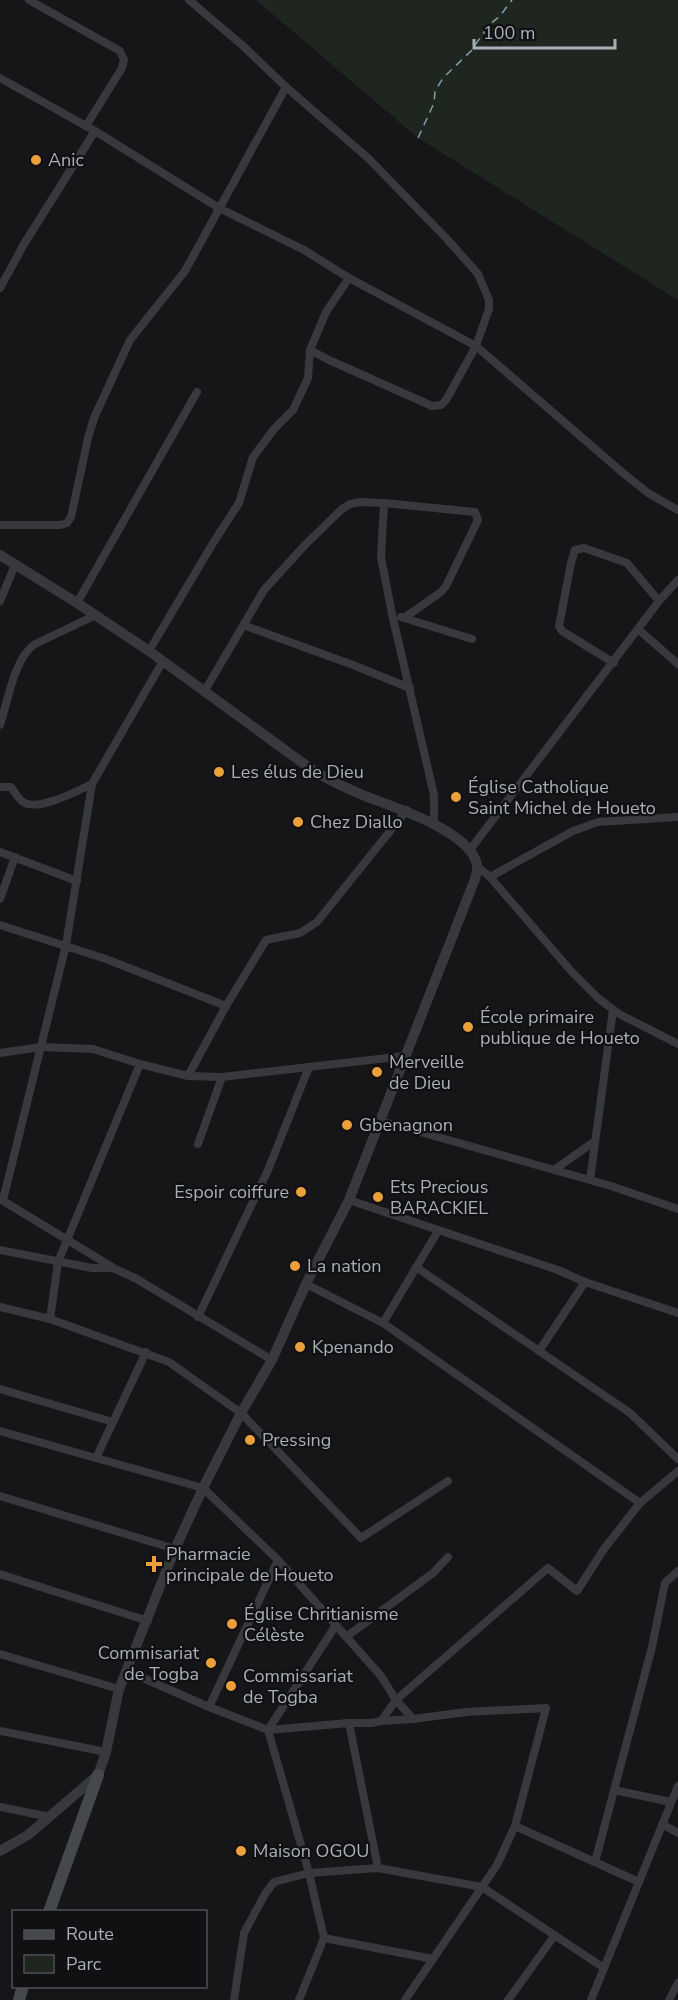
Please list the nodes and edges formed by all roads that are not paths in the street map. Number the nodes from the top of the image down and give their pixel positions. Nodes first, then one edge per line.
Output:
1 (29, 0) edge
2 (189, 0) edge
3 (1, 81) edge
4 (286, 87) junction
5 (86, 126) junction
6 (95, 131) junction
7 (219, 208) junction
8 (349, 278) junction
9 (0, 288) edge
10 (476, 346) junction
11 (310, 350) junction
12 (197, 392) dead end
13 (384, 503) junction
14 (678, 510) edge
15 (0, 525) edge
16 (0, 555) edge
17 (15, 565) junction
18 (678, 580) edge
19 (0, 601) edge
20 (659, 602) junction
21 (77, 603) junction
22 (392, 614) junction
23 (96, 615) junction
24 (404, 618) junction
25 (243, 626) junction
26 (639, 630) junction
27 (472, 639) dead end
28 (149, 651) junction
29 (163, 661) junction
30 (614, 663) junction
31 (678, 664) edge
32 (410, 688) junction
33 (204, 692) junction
34 (0, 725) edge
35 (92, 784) junction
36 (0, 787) edge
37 (407, 810) junction
38 (678, 817) edge
39 (434, 824) junction
40 (469, 851) junction
41 (0, 852) edge
42 (15, 857) junction
43 (477, 866) junction
44 (490, 877) junction
45 (77, 881) junction
46 (0, 899) edge
47 (0, 925) edge
48 (66, 945) junction
49 (226, 1006) junction
50 (613, 1010) junction
51 (678, 1044) edge
52 (41, 1047) junction
53 (0, 1053) edge
54 (405, 1056) junction
55 (140, 1065) junction
56 (309, 1067) junction
57 (188, 1076) junction
58 (222, 1077) junction
59 (381, 1121) junction
60 (595, 1141) junction
61 (198, 1144) dead end
62 (554, 1170) junction
63 (590, 1180) junction
64 (2, 1199) edge
65 (349, 1200) junction
66 (678, 1209) edge
67 (438, 1231) junction
68 (67, 1238) junction
69 (0, 1250) edge
70 (58, 1262) junction
71 (416, 1267) junction
72 (113, 1268) junction
73 (585, 1281) junction
74 (306, 1284) junction
75 (0, 1307) edge
76 (678, 1313) edge
77 (198, 1317) junction
78 (50, 1319) junction
79 (383, 1323) junction
80 (539, 1351) junction
81 (146, 1353) junction
82 (272, 1360) junction
83 (0, 1389) edge
84 (241, 1413) junction
85 (113, 1422) junction
86 (0, 1431) edge
87 (96, 1458) junction
88 (678, 1458) edge
89 (678, 1471) edge
90 (448, 1481) dead end
91 (202, 1488) junction
92 (0, 1496) edge
93 (640, 1503) junction
94 (175, 1549) junction
95 (448, 1557) dead end
96 (278, 1560) junction
97 (678, 1571) edge
98 (0, 1574) edge
99 (148, 1621) junction
100 (336, 1625) junction
101 (346, 1637) junction
102 (0, 1654) edge
103 (127, 1671) junction
104 (119, 1689) junction
105 (396, 1701) junction
106 (209, 1707) junction
107 (413, 1719) junction
108 (381, 1721) junction
109 (349, 1723) junction
110 (268, 1730) junction
111 (0, 1731) edge
112 (106, 1752) junction
113 (98, 1775) junction
114 (678, 1786) edge
115 (614, 1790) junction
116 (671, 1802) junction
117 (0, 1807) edge
118 (50, 1817) junction
119 (662, 1824) junction
120 (515, 1826) junction
121 (678, 1833) edge
122 (0, 1851) edge
123 (595, 1862) junction
124 (378, 1868) junction
125 (309, 1873) junction
126 (639, 1882) junction
127 (482, 1887) junction
128 (49, 1910) edge
129 (555, 1935) junction
130 (324, 1938) junction
131 (433, 1959) junction
132 (604, 1968) junction
133 (678, 1983) edge
134 (234, 2000) edge
135 (299, 2000) edge
136 (405, 2000) edge
137 (508, 2000) edge
138 (591, 2000) edge
139 (669, 2000) edge

1 - 5 street
2 - 4 street
3 - 5 street
4 - 7 street
4 - 10 street
5 - 6 street
6 - 7 street
6 - 9 street
7 - 8 street
7 - 15 street
8 - 10 street
8 - 11 street
10 - 11 street
10 - 14 street
11 - 28 street
12 - 21 street
13 - 22 street
13 - 24 street
13 - 25 street
16 - 17 street
17 - 19 street
17 - 21 street
18 - 20 street
20 - 26 street
20 - 30 street
21 - 23 street
22 - 24 street
22 - 32 street
23 - 28 street
23 - 34 street
24 - 27 street
25 - 32 street
25 - 33 street
26 - 30 street
26 - 31 street
28 - 29 street
29 - 33 street
29 - 35 street
30 - 40 street
32 - 39 street
33 - 37 street
35 - 36 street
35 - 45 street
37 - 39 street
37 - 49 street
38 - 44 street
39 - 40 street
40 - 43 street
41 - 42 street
42 - 45 street
42 - 46 street
43 - 44 street
43 - 54 street
44 - 50 street
45 - 48 street
47 - 48 street
48 - 49 street
48 - 52 street
49 - 57 street
50 - 51 street
50 - 60 street
52 - 53 street
52 - 55 street
52 - 64 street
54 - 56 street
54 - 59 street
55 - 57 street
55 - 68 street
56 - 58 street
56 - 77 street
57 - 58 street
58 - 61 street
59 - 62 street
59 - 65 street
60 - 62 street
60 - 63 street
62 - 63 street
63 - 66 street
64 - 68 street
65 - 67 street
65 - 74 street
67 - 71 street
67 - 73 street
68 - 70 street
68 - 72 street
69 - 70 street
70 - 72 street
70 - 78 street
71 - 79 street
71 - 80 street
72 - 77 street
73 - 76 street
73 - 80 street
74 - 79 street
74 - 82 street
75 - 78 street
77 - 82 street
78 - 81 street
79 - 93 street
80 - 88 street
81 - 84 street
81 - 85 street
82 - 84 street
83 - 85 street
84 - 90 street
84 - 91 street
85 - 87 street
86 - 87 street
87 - 91 street
89 - 93 street
91 - 94 street
91 - 96 street
92 - 94 street
93 - 105 street
94 - 99 street
95 - 101 street
96 - 100 street
96 - 106 street
97 - 115 street
98 - 99 street
99 - 103 street
100 - 101 street
100 - 110 street
101 - 105 street
102 - 104 street
103 - 104 street
103 - 106 street
104 - 112 street
105 - 107 street
105 - 108 street
106 - 110 street
107 - 108 street
107 - 120 street
108 - 109 street
109 - 110 street
109 - 124 street
110 - 125 street
111 - 112 street
112 - 113 street
113 - 118 street
113 - 128 main road
114 - 116 street
115 - 116 street
115 - 123 street
116 - 119 street
117 - 118 street
118 - 122 street
119 - 121 street
119 - 126 street
120 - 123 street
120 - 127 street
123 - 126 street
124 - 125 street
124 - 127 street
125 - 130 street
125 - 134 street
126 - 132 street
127 - 129 street
127 - 131 street
129 - 132 street
129 - 137 street
130 - 131 street
130 - 135 street
131 - 136 street
132 - 138 street
133 - 139 street

